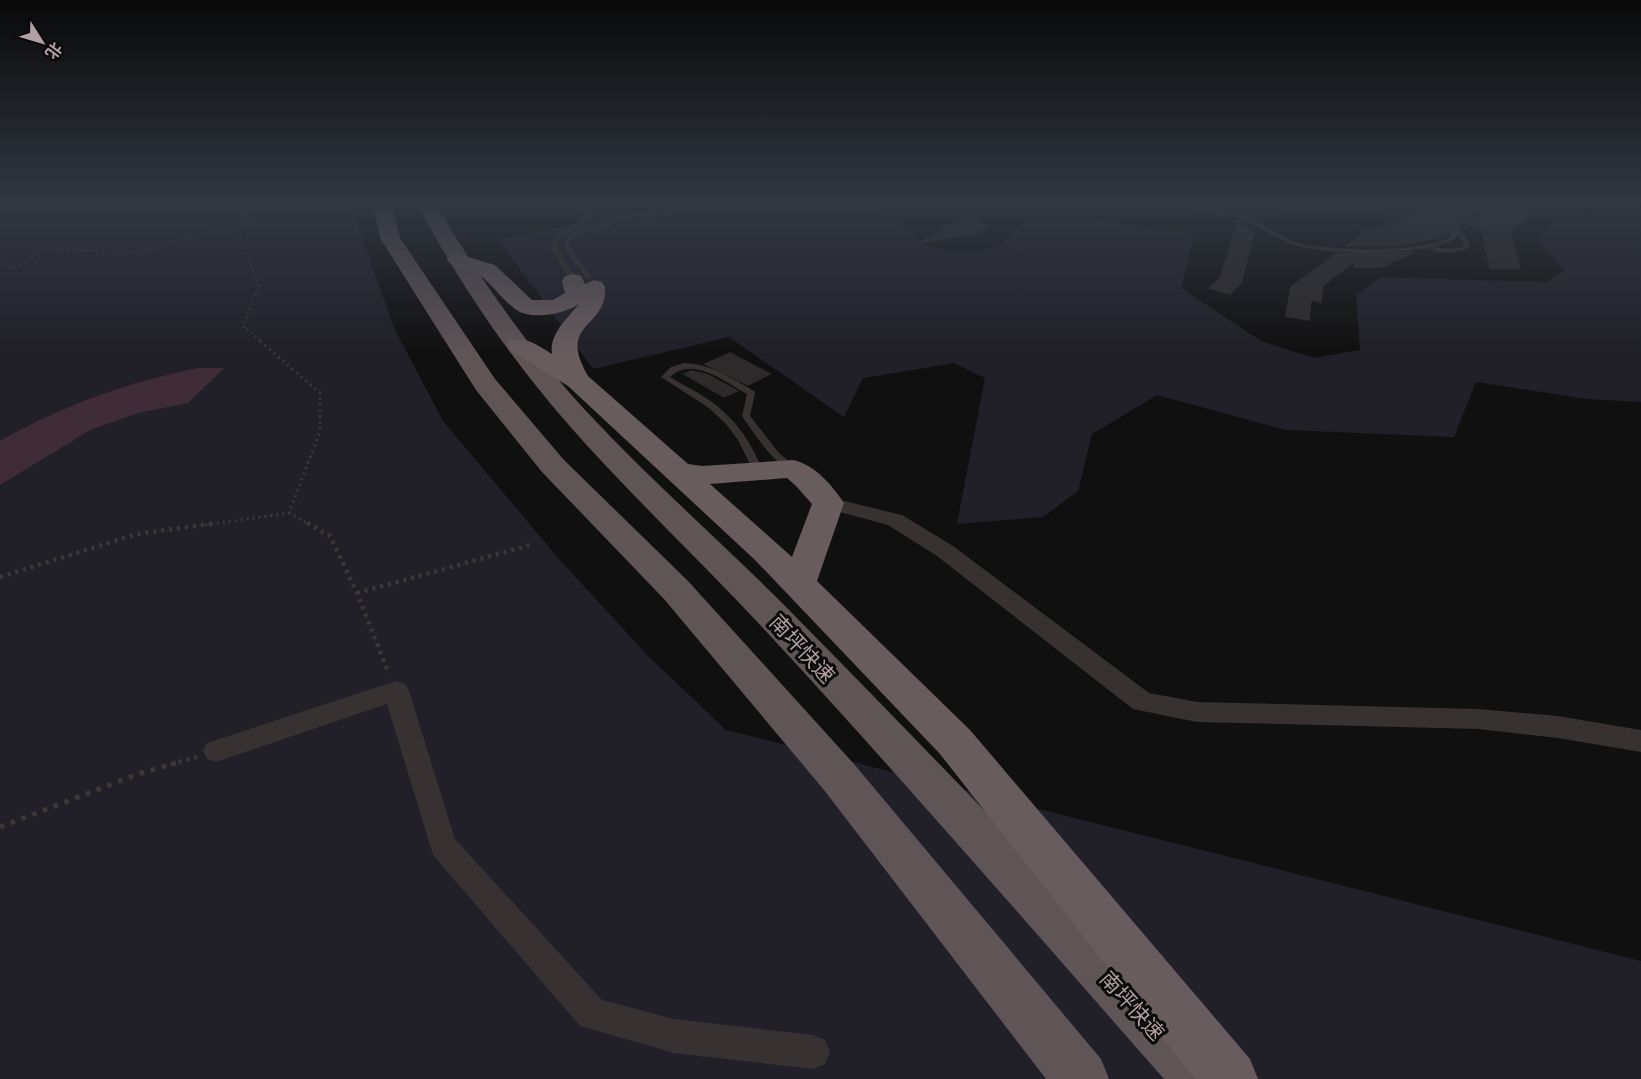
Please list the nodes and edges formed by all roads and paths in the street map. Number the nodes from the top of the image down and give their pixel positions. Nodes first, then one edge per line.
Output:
1 (34, 253) edge
2 (247, 253) edge
3 (400, 253) edge
4 (454, 253) edge
5 (559, 253) edge
6 (570, 253) edge
7 (458, 260) junction
8 (0, 264) edge
9 (581, 280) junction
10 (519, 345) junction
11 (577, 380) junction
12 (793, 469) junction
13 (678, 472) junction
14 (758, 472) junction
15 (828, 503) junction
16 (289, 513) junction
17 (531, 545) dead end
18 (0, 577) edge
19 (799, 584) junction
20 (357, 593) junction
21 (396, 691) junction
22 (1641, 741) edge
23 (216, 751) joint
24 (0, 827) edge
25 (813, 1052) dead end
26 (1081, 1079) edge
27 (1201, 1079) edge
28 (1230, 1079) edge

1 - 8 path
2 - 16 path
3 - 26 highway
4 - 7 highway, 南坪快速
5 - 9 lane
6 - 9 lane
7 - 9 highway
7 - 10 highway, 南坪快速
9 - 11 highway
10 - 11 highway
10 - 27 highway, 南坪快速
11 - 13 highway
12 - 14 highway
12 - 14 lane
12 - 15 highway
13 - 14 highway
13 - 19 highway
15 - 19 highway
15 - 22 street
16 - 18 path
16 - 20 path
17 - 20 path
19 - 28 highway
20 - 21 path
21 - 23 street
21 - 25 street
23 - 24 path

